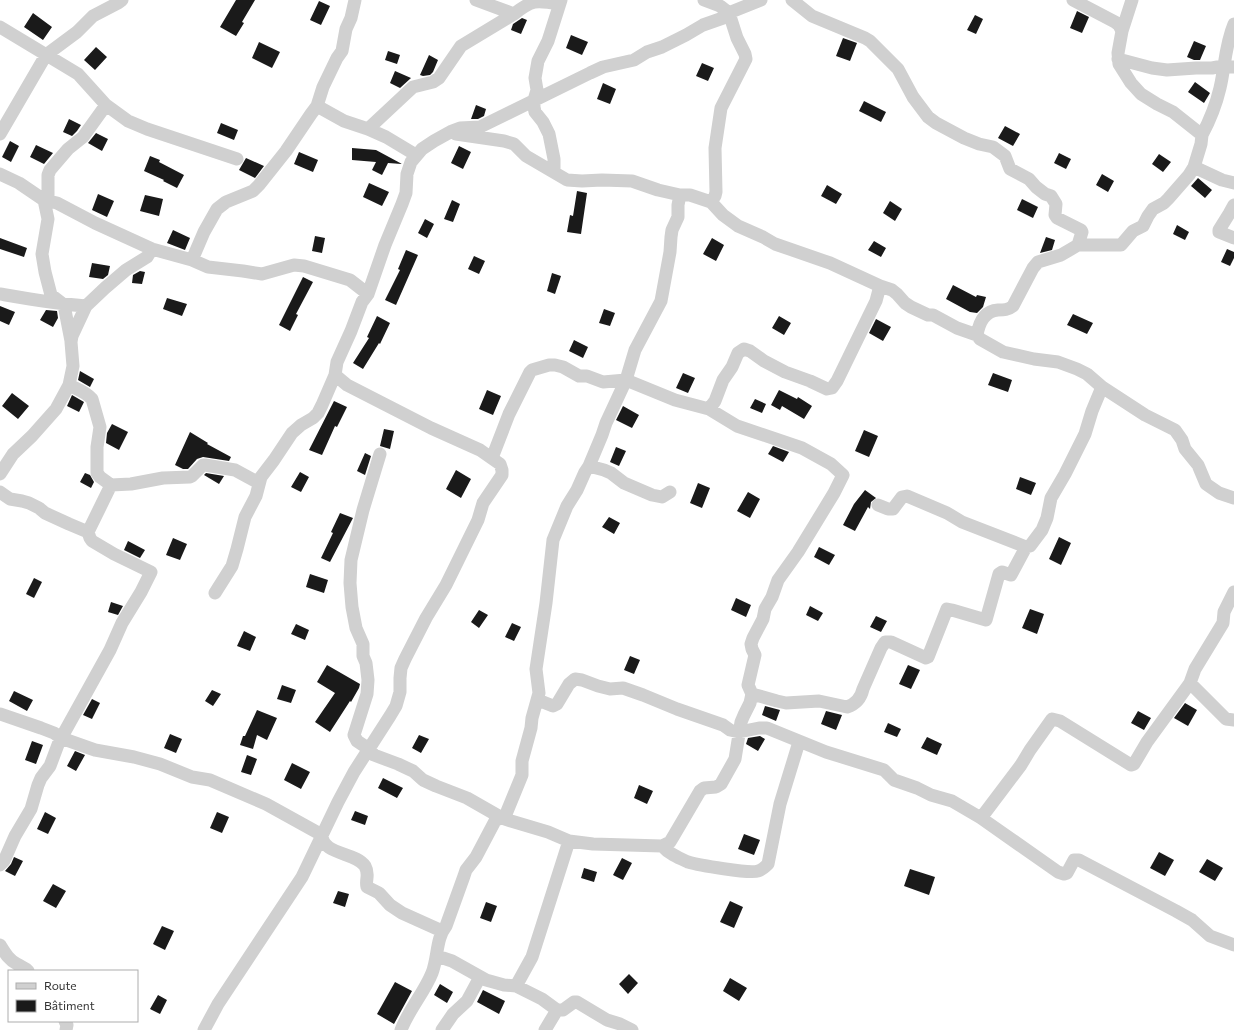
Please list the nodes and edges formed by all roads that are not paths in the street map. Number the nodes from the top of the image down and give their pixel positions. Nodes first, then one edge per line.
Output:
1 (122, 0) edge
2 (476, 0) edge
3 (704, 0) edge
4 (761, 0) edge
5 (792, 0) edge
6 (1073, 0) edge
7 (1132, 0) edge
8 (353, 1) edge
9 (560, 2) edge
10 (729, 13) junction
11 (514, 14) junction
12 (1234, 24) edge
13 (0, 27) edge
14 (1122, 31) junction
15 (46, 55) junction
16 (1118, 59) junction
17 (1229, 66) edge
18 (534, 100) junction
19 (106, 105) junction
20 (317, 106) junction
21 (368, 129) junction
22 (452, 131) junction
23 (0, 134) edge
24 (1202, 135) junction
25 (416, 155) junction
26 (237, 159) dead end
27 (1194, 167) junction
28 (554, 171) junction
29 (0, 174) edge
30 (1234, 182) edge
31 (680, 195) junction
32 (46, 200) junction
33 (711, 202) junction
34 (1234, 205) edge
35 (1234, 238) edge
36 (1078, 245) junction
37 (152, 248) junction
38 (192, 260) junction
39 (880, 286) junction
40 (0, 294) edge
41 (368, 294) junction
42 (64, 305) junction
43 (86, 306) junction
44 (977, 335) junction
45 (71, 342) junction
46 (335, 375) junction
47 (626, 380) junction
48 (69, 385) junction
49 (1102, 387) junction
50 (709, 409) junction
51 (380, 454) dead end
52 (492, 458) junction
53 (589, 466) junction
54 (0, 474) edge
55 (259, 483) junction
56 (111, 485) junction
57 (0, 492) edge
58 (670, 492) dead end
59 (1234, 498) edge
60 (878, 505) dead end
61 (88, 532) junction
62 (1026, 547) junction
63 (215, 592) dead end
64 (1234, 592) edge
65 (1190, 683) junction
66 (752, 694) junction
67 (538, 700) junction
68 (0, 714) edge
69 (1234, 720) edge
70 (739, 732) junction
71 (61, 738) junction
72 (799, 742) junction
73 (369, 749) junction
74 (502, 818) junction
75 (981, 818) junction
76 (322, 835) junction
77 (569, 841) junction
78 (662, 846) junction
79 (0, 865) edge
80 (442, 931) junction
81 (0, 945) edge
82 (1234, 945) edge
83 (437, 956) junction
84 (27, 970) edge
85 (480, 977) junction
86 (516, 986) junction
87 (557, 1010) junction
88 (204, 1030) edge
89 (401, 1030) edge
90 (442, 1030) edge
91 (545, 1030) edge
92 (632, 1030) edge

1 - 15 street
2 - 11 street
3 - 10 street
4 - 10 street
5 - 36 street
6 - 14 street
7 - 14 street
8 - 20 street
9 - 11 street
9 - 18 street
10 - 18 street
10 - 33 street
11 - 21 street
12 - 17 street
13 - 15 street
14 - 16 street
15 - 19 street
15 - 23 street
16 - 17 street
16 - 24 street
17 - 24 street
18 - 22 street
18 - 28 street
19 - 26 street
19 - 32 street
20 - 21 street
20 - 38 street
21 - 25 street
22 - 25 street
22 - 28 street
24 - 27 street
25 - 41 street
27 - 30 street
27 - 36 street
28 - 31 street
29 - 32 street
31 - 33 street
31 - 47 street
32 - 37 street
32 - 42 street
33 - 39 street
34 - 35 street
36 - 44 street
37 - 38 street
37 - 43 street
38 - 41 street
39 - 44 street
39 - 50 street
40 - 42 street
41 - 46 street
42 - 43 street
42 - 45 street
43 - 45 street
44 - 49 street
45 - 48 street
46 - 52 street
46 - 55 street
47 - 50 street
47 - 52 street
47 - 53 street
48 - 54 street
48 - 56 street
49 - 59 street
49 - 62 street
50 - 66 street
51 - 73 street
52 - 73 street
53 - 58 street
53 - 67 street
55 - 56 street
55 - 63 street
56 - 61 street
57 - 61 street
60 - 62 street
61 - 71 street
62 - 66 street
64 - 65 street
65 - 69 street
65 - 75 street
66 - 70 street
67 - 70 street
67 - 74 street
68 - 71 street
70 - 72 street
70 - 78 street
71 - 76 street
71 - 79 street
72 - 75 street
72 - 78 street
73 - 74 street
73 - 76 street
74 - 77 street
74 - 80 street
75 - 82 street
76 - 80 street
76 - 88 street
77 - 78 street
77 - 86 street
80 - 83 street
81 - 84 street
83 - 85 street
83 - 89 street
85 - 86 street
85 - 90 street
86 - 87 street
87 - 91 street
87 - 92 street

